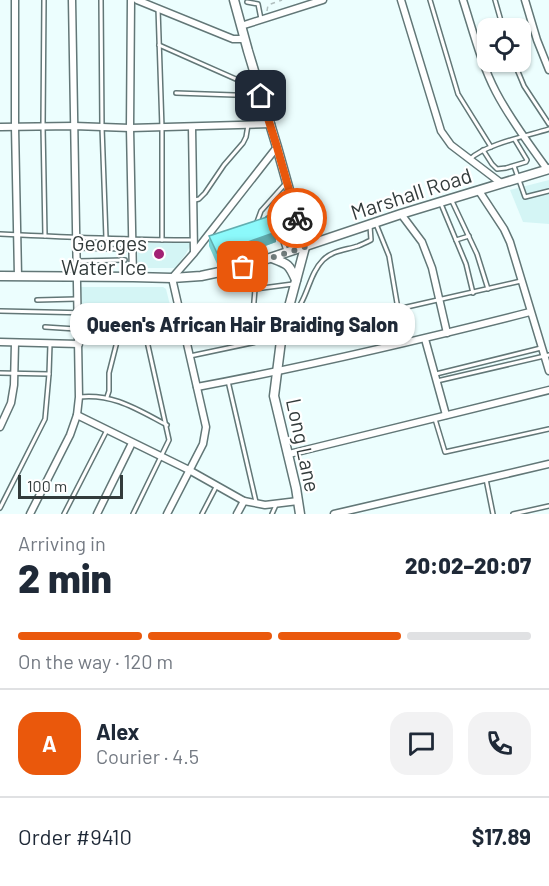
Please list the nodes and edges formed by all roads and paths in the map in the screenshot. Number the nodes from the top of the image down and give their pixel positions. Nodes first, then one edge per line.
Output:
1 (15, 0) edge
2 (44, 0) edge
3 (72, 0) edge
4 (101, 0) edge
5 (131, 0) edge
6 (137, 0) edge
7 (234, 0) edge
8 (282, 0) edge
9 (323, 0) edge
10 (401, 0) edge
11 (430, 0) edge
12 (463, 0) edge
13 (495, 0) edge
14 (525, 0) edge
15 (247, 2) dead end
16 (158, 8) junction
17 (267, 13) dead end
18 (500, 18) edge
19 (261, 19) junction
20 (240, 26) junction
21 (244, 39) junction
22 (159, 45) junction
23 (549, 70) edge
24 (518, 72) edge
25 (176, 93) dead end
26 (260, 93) junction
27 (271, 124) junction
28 (549, 124) edge
29 (248, 125) junction
30 (15, 126) junction
31 (43, 126) junction
32 (74, 126) junction
33 (0, 127) edge
34 (102, 127) junction
35 (192, 127) junction
36 (130, 128) junction
37 (162, 128) junction
38 (549, 129) edge
39 (525, 137) junction
40 (515, 140) junction
41 (277, 147) junction
42 (491, 147) junction
43 (483, 150) junction
44 (470, 159) junction
45 (514, 166) junction
46 (548, 169) edge
47 (518, 178) junction
48 (287, 182) junction
49 (501, 183) junction
50 (479, 191) junction
51 (549, 191) edge
52 (451, 199) junction
53 (193, 200) junction
54 (440, 202) junction
55 (294, 208) junction
56 (401, 214) junction
57 (297, 221) junction
58 (257, 222) junction
59 (372, 224) junction
60 (250, 225) edge
61 (0, 234) edge
62 (17, 235) junction
63 (45, 236) junction
64 (469, 236) junction
65 (76, 238) junction
66 (106, 238) junction
67 (132, 240) junction
68 (162, 240) junction
69 (194, 240) junction
70 (456, 240) junction
71 (305, 247) junction
72 (76, 248) junction
73 (125, 249) dead end
74 (194, 253) junction
75 (286, 253) junction
76 (272, 258) junction
77 (125, 260) dead end
78 (76, 261) junction
79 (0, 276) edge
80 (18, 276) junction
81 (76, 277) junction
82 (133, 277) junction
83 (172, 278) junction
84 (521, 281) junction
85 (296, 282) junction
86 (488, 289) junction
87 (472, 293) junction
88 (37, 300) dead end
89 (77, 300) junction
90 (439, 301) junction
91 (0, 311) edge
92 (531, 312) junction
93 (77, 314) junction
94 (124, 314) junction
95 (141, 314) junction
96 (180, 315) junction
97 (285, 320) junction
98 (45, 327) dead end
99 (78, 329) junction
100 (447, 333) junction
101 (281, 336) junction
102 (425, 339) junction
103 (0, 342) edge
104 (15, 343) junction
105 (50, 344) junction
106 (79, 344) junction
107 (238, 345) junction
108 (542, 348) junction
109 (189, 356) junction
110 (547, 356) edge
111 (549, 371) edge
112 (0, 372) edge
113 (277, 372) junction
114 (14, 373) junction
115 (49, 374) junction
116 (436, 377) junction
117 (228, 381) junction
118 (197, 387) junction
119 (549, 390) edge
120 (79, 397) junction
121 (107, 397) junction
122 (77, 415) junction
123 (446, 415) junction
124 (435, 417) junction
125 (167, 425) junction
126 (0, 427) edge
127 (549, 429) edge
128 (107, 430) junction
129 (132, 443) junction
130 (289, 454) junction
131 (162, 457) junction
132 (549, 464) edge
133 (189, 470) junction
134 (486, 479) junction
135 (216, 485) junction
136 (244, 501) junction
137 (298, 501) junction
138 (256, 503) junction
139 (276, 505) junction
140 (549, 506) edge
141 (0, 508) edge
142 (30, 514) edge
143 (64, 514) edge
144 (97, 514) edge
145 (133, 514) edge
146 (167, 514) edge
147 (202, 514) edge
148 (237, 514) edge
149 (272, 514) edge
150 (300, 514) edge
151 (334, 514) edge
152 (494, 514) edge
153 (513, 514) edge

1 - 30 street
2 - 31 lane
3 - 32 street
4 - 34 lane
5 - 36 street
6 - 16 street
7 - 20 main road
8 - 17 path
9 - 19 street
10 - 44 street
11 - 42 lane
12 - 39 street
13 - 18 lane
14 - 23 street
15 - 19 lane
16 - 21 street
16 - 22 lane
19 - 20 street
20 - 21 main road
21 - 26 main road
22 - 26 lane
22 - 37 lane
24 - 28 lane
25 - 26 lane
26 - 27 main road
27 - 29 street
27 - 41 main road
29 - 35 street
29 - 53 lane
30 - 31 street
30 - 33 street
30 - 62 street
31 - 32 street
31 - 63 lane
32 - 34 street
32 - 65 street
34 - 36 street
34 - 66 lane
35 - 37 street
35 - 53 street
36 - 37 street
36 - 67 street
37 - 68 lane
38 - 39 lane
39 - 40 lane
39 - 46 street
40 - 42 lane
40 - 45 lane
41 - 48 main road
41 - 74 street
42 - 43 lane
43 - 44 lane
43 - 45 lane
44 - 49 street
45 - 47 lane
46 - 47 main road, Marshall Road
47 - 49 main road, Marshall Road
47 - 51 lane
48 - 55 main road
48 - 58 lane
49 - 50 main road, Marshall Road
50 - 52 main road, Marshall Road
50 - 84 street
52 - 54 main road, Marshall Road
52 - 64 lane
53 - 69 street
54 - 56 main road, Marshall Road
54 - 70 lane
55 - 57 main road
55 - 58 lane
56 - 59 main road, Marshall Road
56 - 90 street
57 - 71 main road
57 - 75 lane
58 - 60 lane
59 - 71 main road, Marshall Road
59 - 90 lane
59 - 97 lane
61 - 62 lane
62 - 63 lane
62 - 80 street
63 - 65 lane
64 - 70 lane
64 - 86 lane
65 - 66 lane
65 - 72 street
66 - 67 lane
67 - 68 lane
67 - 82 street
68 - 69 lane
69 - 74 street
70 - 87 lane
71 - 75 main road, Marshall Road
71 - 85 main road, Long Lane
72 - 73 lane
72 - 78 street
74 - 83 street
75 - 76 main road, Marshall Road
76 - 83 main road, Marshall Road
76 - 85 main road
77 - 78 lane
78 - 81 street
79 - 80 main road, Marshall Road
80 - 81 main road, Marshall Road
81 - 82 main road, Marshall Road
81 - 89 street
82 - 83 main road, Marshall Road
83 - 96 street
84 - 86 lane
84 - 92 street
85 - 97 main road, Long Lane
85 - 107 lane
86 - 87 lane
87 - 90 lane
88 - 89 lane
89 - 93 street
90 - 100 street
91 - 93 lane
92 - 100 street
92 - 108 street
93 - 94 lane
93 - 99 street
94 - 95 lane
94 - 121 lane
95 - 96 lane
95 - 125 lane
96 - 109 street
97 - 101 main road, Long Lane
98 - 99 lane
99 - 106 street
100 - 102 street
101 - 107 lane
101 - 113 main road, Long Lane
102 - 113 street
102 - 116 street
103 - 104 street
104 - 105 street
104 - 114 street
105 - 106 street
105 - 115 lane
106 - 120 street
107 - 109 lane
108 - 110 street
108 - 116 lane
109 - 118 street
110 - 111 street
110 - 116 lane
112 - 114 lane
113 - 117 street
113 - 130 main road, Long Lane
114 - 115 lane
114 - 126 street
115 - 141 lane
116 - 123 street
117 - 118 street
117 - 138 lane
118 - 133 street
119 - 123 street
120 - 121 lane
120 - 122 street
121 - 125 lane
122 - 128 street
122 - 142 street
123 - 124 street
124 - 127 lane
124 - 130 street
125 - 131 lane
128 - 129 street
128 - 143 lane
129 - 131 street
129 - 144 street
130 - 137 main road, Long Lane
131 - 133 street
131 - 145 lane
132 - 134 street
133 - 135 street
133 - 146 street
134 - 151 street
134 - 152 lane
135 - 136 street
135 - 147 lane
136 - 138 street
136 - 148 street
137 - 139 street
137 - 150 main road, Long Lane
138 - 139 street
139 - 149 lane
140 - 153 lane

